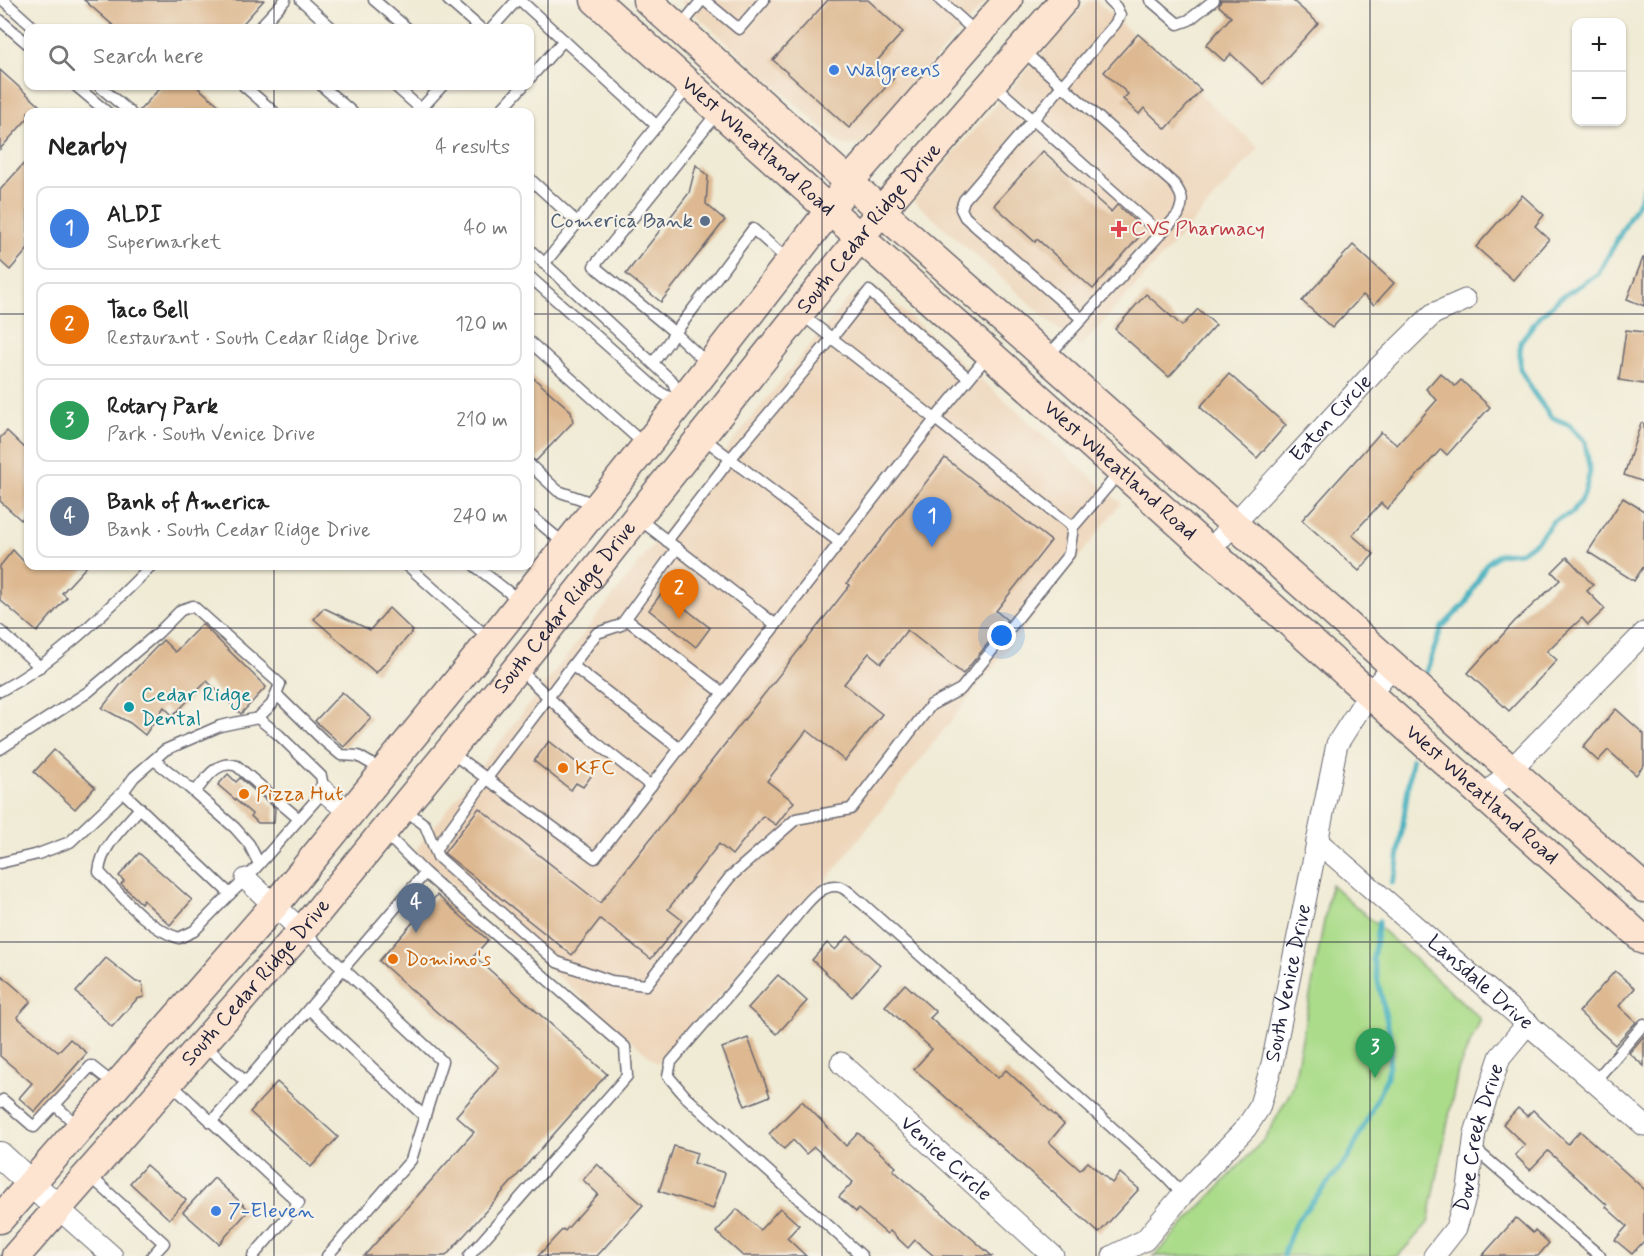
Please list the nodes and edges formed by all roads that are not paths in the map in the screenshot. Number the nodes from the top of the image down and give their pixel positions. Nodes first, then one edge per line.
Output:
1 (3, 0) edge
2 (285, 0) edge
3 (301, 0) edge
4 (374, 0) edge
5 (448, 0) edge
6 (519, 0) edge
7 (595, 0) edge
8 (647, 0) edge
9 (703, 0) edge
10 (764, 0) edge
11 (940, 0) edge
12 (1008, 0) edge
13 (1064, 0) edge
14 (1109, 0) edge
15 (1150, 0) edge
16 (1214, 0) edge
17 (0, 20) edge
18 (30, 24) edge
19 (263, 24) edge
20 (328, 24) edge
21 (402, 24) edge
22 (475, 24) edge
23 (496, 24) edge
24 (679, 28) junction
25 (978, 34) junction
26 (564, 40) junction
27 (24, 41) edge
28 (1021, 49) junction
29 (534, 74) edge
30 (992, 83) junction
31 (690, 84) junction
32 (1062, 85) junction
33 (81, 90) edge
34 (104, 90) edge
35 (249, 90) edge
36 (327, 90) edge
37 (399, 90) edge
38 (438, 90) edge
39 (519, 90) edge
40 (102, 108) edge
41 (125, 108) edge
42 (269, 108) edge
43 (347, 108) edge
44 (416, 108) edge
45 (422, 108) edge
46 (503, 108) edge
47 (719, 110) junction
48 (1032, 120) junction
49 (657, 126) junction
50 (849, 182) junction
51 (534, 183) edge
52 (830, 210) junction
53 (881, 211) junction
54 (578, 223) junction
55 (1161, 234) junction
56 (860, 238) junction
57 (534, 254) edge
58 (790, 261) junction
59 (544, 264) junction
60 (534, 281) edge
61 (1465, 300) dead end
62 (800, 314) junction
63 (1082, 319) junction
64 (675, 333) junction
65 (832, 338) junction
66 (534, 346) edge
67 (989, 354) junction
68 (1046, 358) junction
69 (653, 363) junction
70 (710, 366) junction
71 (968, 378) junction
72 (680, 403) junction
73 (936, 418) junction
74 (1071, 427) junction
75 (702, 437) junction
76 (645, 446) junction
77 (731, 458) junction
78 (534, 469) edge
79 (1120, 471) junction
80 (598, 505) junction
81 (534, 518) edge
82 (637, 518) junction
83 (1233, 524) junction
84 (1072, 527) junction
85 (667, 540) junction
86 (839, 542) junction
87 (566, 546) junction
88 (677, 548) junction
89 (1209, 551) junction
90 (147, 570) edge
91 (412, 570) edge
92 (480, 570) edge
93 (522, 602) junction
94 (626, 619) junction
95 (776, 624) junction
96 (0, 631) edge
97 (1644, 633) edge
98 (491, 640) junction
99 (1636, 655) edge
100 (573, 666) junction
101 (1393, 666) junction
102 (40, 667) junction
103 (517, 668) junction
104 (0, 691) edge
105 (276, 693) junction
106 (723, 693) junction
107 (1369, 694) junction
108 (548, 699) junction
109 (258, 718) junction
110 (0, 749) edge
111 (680, 749) junction
112 (449, 751) junction
113 (154, 760) junction
114 (1511, 770) junction
115 (384, 772) junction
116 (486, 778) junction
117 (651, 786) junction
118 (324, 790) junction
119 (123, 792) junction
120 (195, 792) junction
121 (1484, 797) junction
122 (140, 808) junction
123 (403, 808) junction
124 (350, 813) junction
125 (299, 819) junction
126 (384, 831) junction
127 (1317, 841) junction
128 (435, 850) junction
129 (0, 863) edge
130 (252, 871) junction
131 (426, 873) junction
132 (1644, 888) edge
133 (230, 894) junction
134 (274, 906) junction
135 (302, 931) junction
136 (1644, 940) edge
137 (344, 969) junction
138 (309, 1009) junction
139 (1528, 1023) junction
140 (1644, 1023) edge
141 (203, 1044) junction
142 (841, 1063) dead end
143 (246, 1082) junction
144 (1595, 1082) junction
145 (170, 1083) junction
146 (116, 1086) junction
147 (0, 1102) edge
148 (54, 1105) junction
149 (425, 1117) junction
150 (212, 1122) junction
151 (1644, 1125) edge
152 (80, 1128) junction
153 (1473, 1148) junction
154 (0, 1155) edge
155 (89, 1175) junction
156 (32, 1183) junction
157 (1183, 1194) junction
158 (59, 1209) junction
159 (0, 1219) edge
160 (16, 1256) edge
161 (112, 1256) edge
162 (152, 1256) edge
163 (253, 1256) edge
164 (327, 1256) edge
165 (470, 1256) edge
166 (862, 1256) edge
167 (1053, 1256) edge
168 (1113, 1256) edge
169 (1434, 1256) edge
170 (1600, 1256) edge

1 - 18 lane
2 - 19 lane
3 - 20 lane
4 - 21 lane
5 - 22 lane
6 - 23 lane
6 - 26 lane
7 - 31 main road, West Wheatland Road
8 - 24 main road, West Wheatland Road
9 - 10 lane
9 - 24 lane
11 - 25 lane
12 - 25 main road, South Cedar Ridge Drive
13 - 28 main road, South Cedar Ridge Drive
14 - 32 lane
15 - 16 lane
17 - 27 lane
24 - 50 main road, West Wheatland Road
25 - 50 main road, South Cedar Ridge Drive
26 - 29 lane
26 - 49 lane
28 - 30 main road, South Cedar Ridge Drive
28 - 32 lane
30 - 48 lane
30 - 53 main road, South Cedar Ridge Drive
31 - 47 main road, West Wheatland Road
31 - 49 lane
32 - 48 lane
32 - 55 lane
33 - 40 lane
34 - 41 lane
35 - 42 lane
36 - 43 lane
37 - 44 lane
38 - 45 lane
39 - 46 lane
47 - 52 main road, West Wheatland Road
47 - 64 lane
48 - 55 lane
48 - 63 lane
49 - 54 lane
50 - 52 main road, South Cedar Ridge Drive
50 - 53 main road, West Wheatland Road
51 - 54 lane
52 - 56 main road, West Wheatland Road
52 - 58 main road, South Cedar Ridge Drive
53 - 56 main road, South Cedar Ridge Drive
53 - 68 main road, West Wheatland Road
54 - 59 lane
55 - 63 lane
56 - 62 main road, South Cedar Ridge Drive
56 - 67 main road, West Wheatland Road
57 - 59 lane
58 - 64 lane
58 - 70 main road, South Cedar Ridge Drive
59 - 69 lane
60 - 72 lane
61 - 83 street, Eaton Circle
62 - 65 lane
62 - 75 main road, South Cedar Ridge Drive
63 - 68 lane
64 - 69 lane
64 - 70 lane
65 - 71 lane
65 - 73 lane
65 - 77 lane
66 - 76 lane
67 - 71 lane
67 - 74 main road, West Wheatland Road
68 - 74 main road
68 - 83 main road, West Wheatland Road
69 - 72 lane
70 - 72 main road, South Cedar Ridge Drive
71 - 73 lane
72 - 75 main road
72 - 76 main road, South Cedar Ridge Drive
73 - 84 lane
73 - 86 lane
74 - 79 main road, West Wheatland Road
75 - 77 lane
75 - 82 main road, South Cedar Ridge Drive
76 - 80 main road, South Cedar Ridge Drive
77 - 85 lane
77 - 86 lane
78 - 80 lane
79 - 84 lane
79 - 89 main road, West Wheatland Road
80 - 87 main road, South Cedar Ridge Drive
81 - 87 lane
82 - 85 lane
82 - 103 main road, South Cedar Ridge Drive
83 - 89 street, Eaton Circle
83 - 101 main road, West Wheatland Road
84 - 128 lane
85 - 88 lane
86 - 95 lane
87 - 93 main road, South Cedar Ridge Drive
88 - 94 lane
88 - 95 lane
89 - 107 main road, West Wheatland Road
90 - 102 lane
91 - 98 lane
92 - 93 lane
93 - 98 main road, South Cedar Ridge Drive
94 - 100 lane
94 - 106 lane
95 - 106 lane
96 - 102 lane
97 - 99 street
98 - 103 main road
98 - 115 main road, South Cedar Ridge Drive
99 - 114 street
100 - 108 lane
100 - 111 lane
101 - 107 street, South Venice Drive
101 - 114 main road, West Wheatland Road
102 - 104 lane
103 - 108 lane
103 - 112 main road, South Cedar Ridge Drive
105 - 109 lane
105 - 110 lane
105 - 115 lane
106 - 111 lane
107 - 121 main road, West Wheatland Road
107 - 127 street, South Venice Drive
108 - 116 lane
108 - 117 lane
109 - 113 lane
109 - 118 lane
111 - 117 lane
112 - 116 lane
112 - 123 main road, South Cedar Ridge Drive
113 - 119 lane
113 - 120 lane
114 - 121 street
114 - 132 main road, West Wheatland Road
115 - 124 main road, South Cedar Ridge Drive
116 - 117 lane
116 - 128 lane
118 - 124 street
118 - 125 lane
119 - 122 lane
119 - 129 lane
120 - 125 lane
120 - 130 lane
121 - 136 main road, West Wheatland Road
122 - 133 lane
122 - 133 lane
123 - 126 main road, South Cedar Ridge Drive
123 - 128 lane
124 - 134 main road, South Cedar Ridge Drive
125 - 130 lane
126 - 131 lane
126 - 135 main road, South Cedar Ridge Drive
127 - 139 street, Lansdale Drive
127 - 157 street, South Venice Drive
130 - 133 lane
130 - 134 street
131 - 137 lane
131 - 165 lane
134 - 135 street
134 - 146 main road, South Cedar Ridge Drive
135 - 137 lane
135 - 141 main road, South Cedar Ridge Drive
137 - 138 lane
137 - 149 lane
138 - 143 lane
138 - 149 lane
139 - 144 street, Lansdale Drive
139 - 153 street, Dove Creek Drive
140 - 144 lane
141 - 143 lane
141 - 145 main road, South Cedar Ridge Drive
142 - 167 street, Venice Circle
143 - 150 lane
144 - 151 street, Lansdale Drive
145 - 150 lane
145 - 155 main road, South Cedar Ridge Drive
146 - 148 lane
146 - 152 main road, South Cedar Ridge Drive
147 - 148 lane
148 - 152 lane
149 - 164 lane
150 - 163 lane
152 - 156 main road, South Cedar Ridge Drive
153 - 169 street, Dove Creek Drive
153 - 170 lane
154 - 156 street
155 - 158 main road, South Cedar Ridge Drive
155 - 162 lane
156 - 158 street
156 - 159 main road, South Cedar Ridge Drive
157 - 166 lane
157 - 168 street, South Venice Drive
158 - 160 main road, South Cedar Ridge Drive
158 - 161 street

